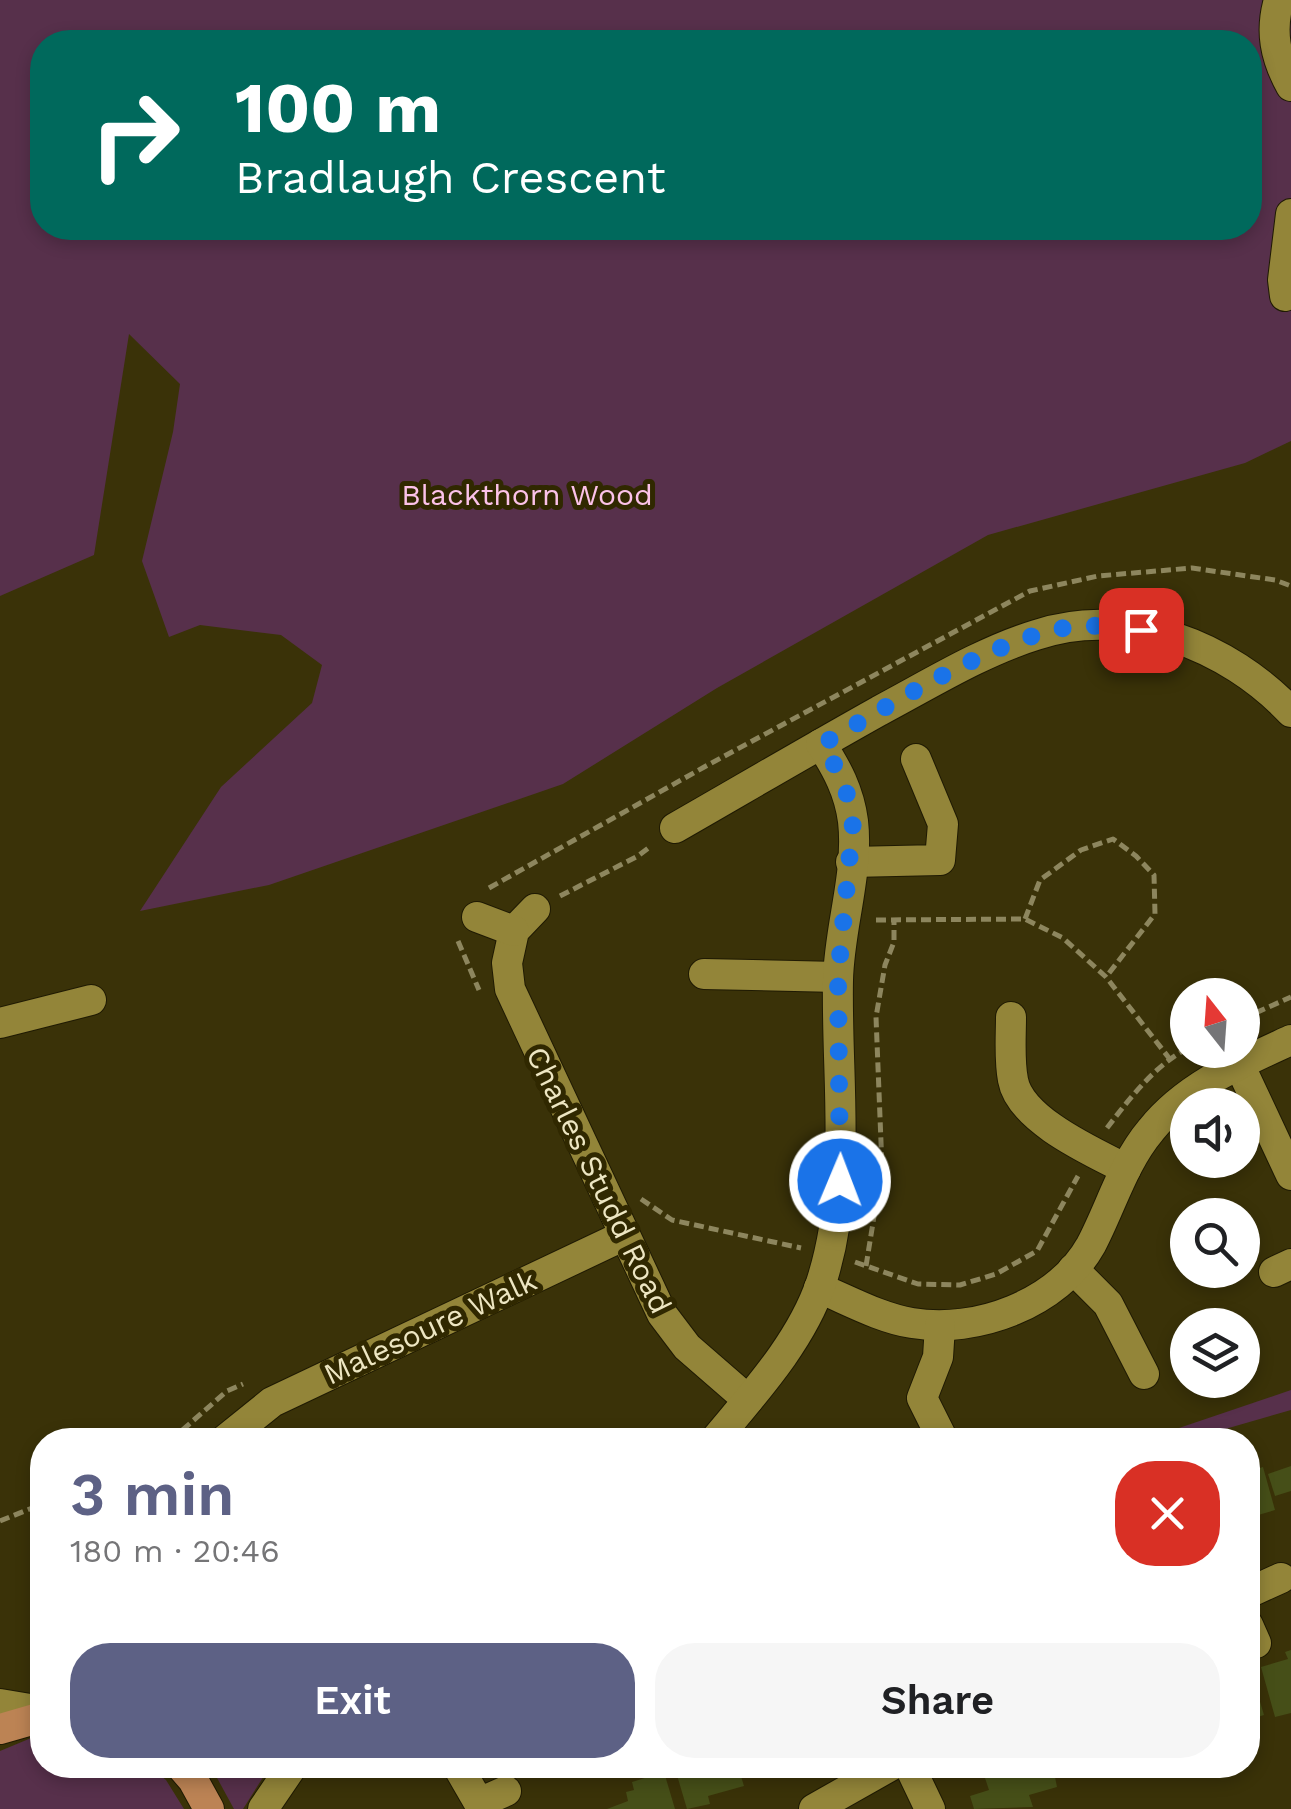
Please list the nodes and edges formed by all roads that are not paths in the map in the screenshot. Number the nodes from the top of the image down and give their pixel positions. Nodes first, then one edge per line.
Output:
1 (1279, 0) edge
2 (1291, 86) edge
3 (1291, 214) edge
4 (1285, 296) dead end
5 (1291, 712) edge
6 (822, 744) junction
7 (916, 759) dead end
8 (675, 828) road end
9 (851, 862) junction
10 (535, 909) road end
11 (472, 916) road end
12 (514, 931) junction
13 (704, 974) dead end
14 (838, 977) junction
15 (91, 1000) dead end
16 (1010, 1017) dead end
17 (0, 1023) edge
18 (1291, 1040) edge
19 (1260, 1054) edge
20 (1233, 1068) edge
21 (1241, 1068) edge
22 (1126, 1170) junction
23 (1291, 1175) edge
24 (625, 1235) junction
25 (1072, 1270) junction
26 (819, 1288) junction
27 (940, 1326) junction
28 (1144, 1374) dead end
29 (748, 1400) junction
30 (247, 1428) edge
31 (725, 1428) edge
32 (937, 1428) edge
33 (1281, 1578) dead end
34 (1260, 1588) edge
35 (0, 1704) edge
36 (30, 1711) edge
37 (30, 1718) edge
38 (0, 1729) edge
39 (191, 1778) edge
40 (284, 1778) edge
41 (465, 1778) edge
42 (869, 1778) edge
43 (915, 1778) edge
44 (506, 1791) dead end
45 (209, 1809) edge
46 (263, 1809) edge
47 (814, 1809) edge
48 (930, 1809) edge

1 - 2 street
3 - 4 street
5 - 6 street
6 - 8 street
6 - 9 street
7 - 9 street
9 - 14 street
10 - 12 street
11 - 12 street
12 - 24 street, Charles Studd Road
13 - 14 street
14 - 26 street
15 - 17 street
16 - 22 street
18 - 19 street
20 - 22 street
21 - 23 street
22 - 25 street
24 - 29 street, Charles Studd Road
24 - 30 street, Malesoure Walk
25 - 27 street
25 - 28 street
26 - 27 street
26 - 29 street
27 - 32 street
29 - 31 street
33 - 34 street
35 - 36 street
37 - 38 main road
39 - 45 main road
40 - 46 street
41 - 44 street
42 - 47 street
43 - 48 street

